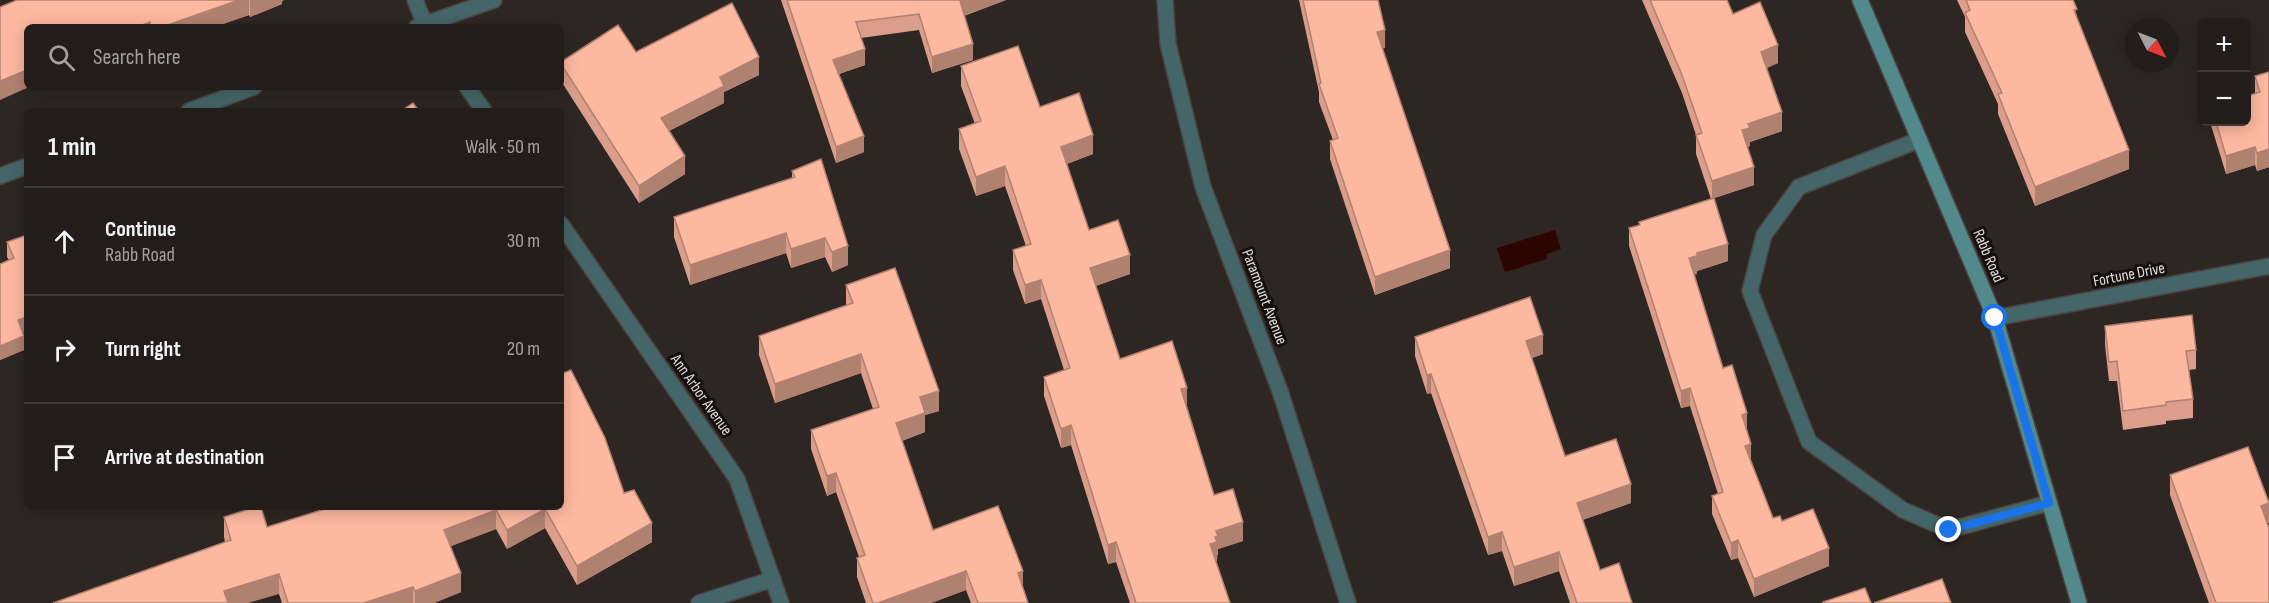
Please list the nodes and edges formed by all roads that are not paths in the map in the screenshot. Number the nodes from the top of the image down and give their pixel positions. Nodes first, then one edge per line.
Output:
1 (415, 0) edge
2 (494, 0) edge
3 (1166, 0) edge
4 (1860, 0) edge
5 (421, 24) edge
6 (428, 24) edge
7 (246, 90) edge
8 (469, 90) edge
9 (201, 108) edge
10 (481, 108) edge
11 (1919, 140) junction
12 (24, 167) edge
13 (0, 176) edge
14 (564, 228) edge
15 (2269, 266) edge
16 (1995, 318) junction
17 (2049, 503) junction
18 (773, 579) junction
19 (699, 603) edge
20 (781, 603) edge
21 (1348, 603) edge
22 (2079, 603) edge

1 - 5 street
2 - 6 street
3 - 21 street, Paramount Avenue
4 - 11 street, Rabb Road
7 - 9 street
8 - 10 street
11 - 16 street, Rabb Road
11 - 17 street
12 - 13 street
14 - 18 street, Ann Arbor Avenue
15 - 16 street, Fortune Drive
16 - 17 street, Rabb Road
17 - 22 street, Rabb Road
18 - 19 street
18 - 20 street, Ann Arbor Avenue

